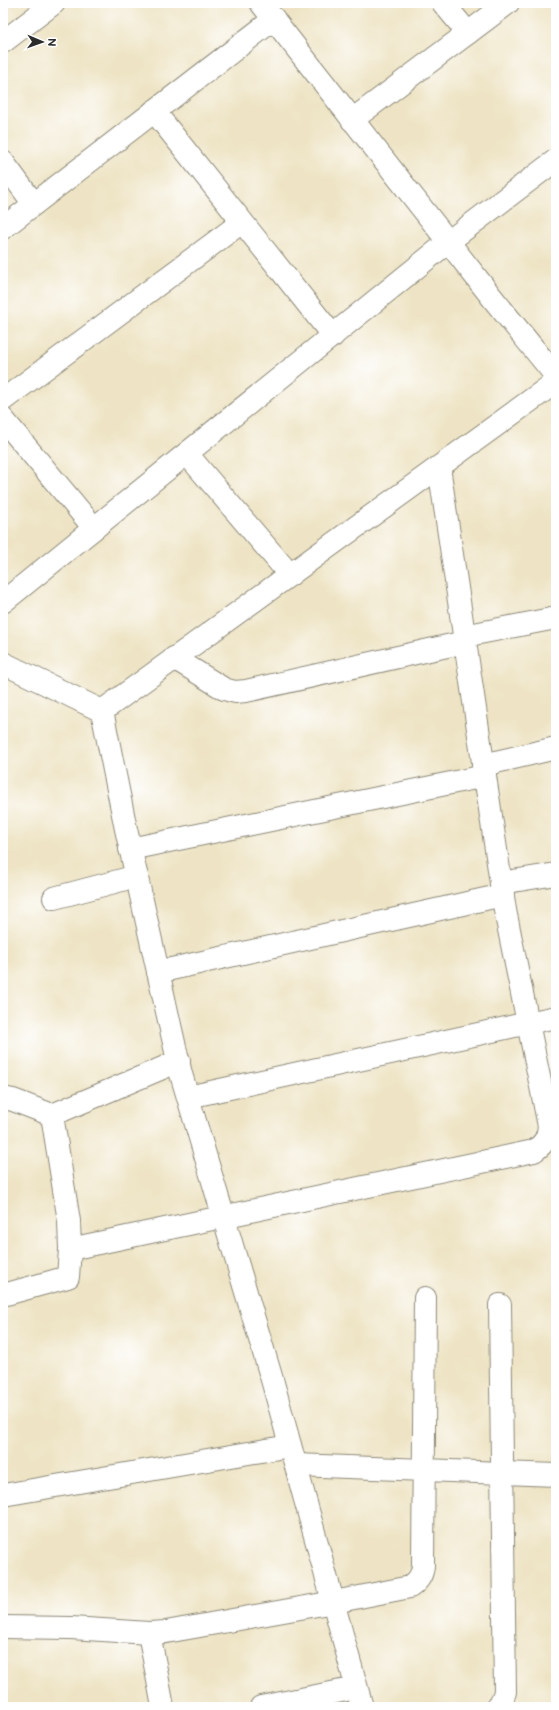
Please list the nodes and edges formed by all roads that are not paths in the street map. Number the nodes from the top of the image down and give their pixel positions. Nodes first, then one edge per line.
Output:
1 (443, 3) edge
2 (508, 3) edge
3 (51, 4) edge
4 (267, 11) edge
5 (468, 33) junction
6 (3, 42) edge
7 (154, 111) junction
8 (352, 120) junction
9 (556, 160) edge
10 (3, 162) edge
11 (34, 204) junction
12 (242, 222) junction
13 (3, 228) edge
14 (448, 242) junction
15 (332, 336) junction
16 (556, 376) edge
17 (556, 382) edge
18 (3, 415) edge
19 (187, 454) junction
20 (439, 467) junction
21 (94, 528) junction
22 (290, 575) junction
23 (3, 602) edge
24 (556, 618) edge
25 (464, 639) junction
26 (174, 658) junction
27 (3, 663) edge
28 (102, 711) junction
29 (556, 748) edge
30 (484, 770) junction
31 (130, 849) junction
32 (556, 874) edge
33 (137, 876) junction
34 (502, 889) junction
35 (54, 898) dead end
36 (158, 972) junction
37 (556, 1017) edge
38 (528, 1023) junction
39 (179, 1061) junction
40 (3, 1098) edge
41 (188, 1098) junction
42 (52, 1115) junction
43 (553, 1125) edge
44 (223, 1215) junction
45 (70, 1249) junction
46 (3, 1295) edge
47 (425, 1298) dead end
48 (500, 1305) dead end
49 (293, 1455) junction
50 (423, 1469) junction
51 (502, 1472) junction
52 (556, 1475) edge
53 (3, 1495) edge
54 (334, 1602) junction
55 (3, 1627) edge
56 (149, 1633) junction
57 (359, 1698) edge
58 (162, 1707) edge
59 (261, 1707) edge
60 (498, 1707) edge

1 - 5 street
2 - 5 street
3 - 6 street
4 - 7 street
4 - 8 street
5 - 8 street
7 - 11 street
7 - 12 street
8 - 14 street
9 - 14 street
10 - 11 street
11 - 13 street
12 - 15 street
12 - 18 street
14 - 15 street
14 - 16 street
15 - 19 street
17 - 20 street
18 - 21 street
19 - 21 street
19 - 22 street
20 - 22 street
20 - 25 street
21 - 23 street
22 - 26 street
24 - 25 street
25 - 26 street
25 - 30 street
26 - 28 street
27 - 28 street
28 - 31 street
29 - 30 street
30 - 31 street
30 - 34 street
31 - 33 street
32 - 34 street
33 - 35 street
33 - 36 street
34 - 36 street
34 - 38 street
36 - 39 street
37 - 38 street
38 - 41 street
38 - 43 street
39 - 41 street
39 - 42 street
40 - 42 street
41 - 44 street
42 - 45 street
43 - 44 street
44 - 45 street
44 - 49 street
45 - 46 street
47 - 50 street
48 - 51 street
49 - 50 street
49 - 53 street
49 - 54 street
50 - 51 street
50 - 54 street
51 - 52 street
51 - 60 street
54 - 56 street
54 - 57 street
55 - 56 street
56 - 58 street
57 - 59 street

